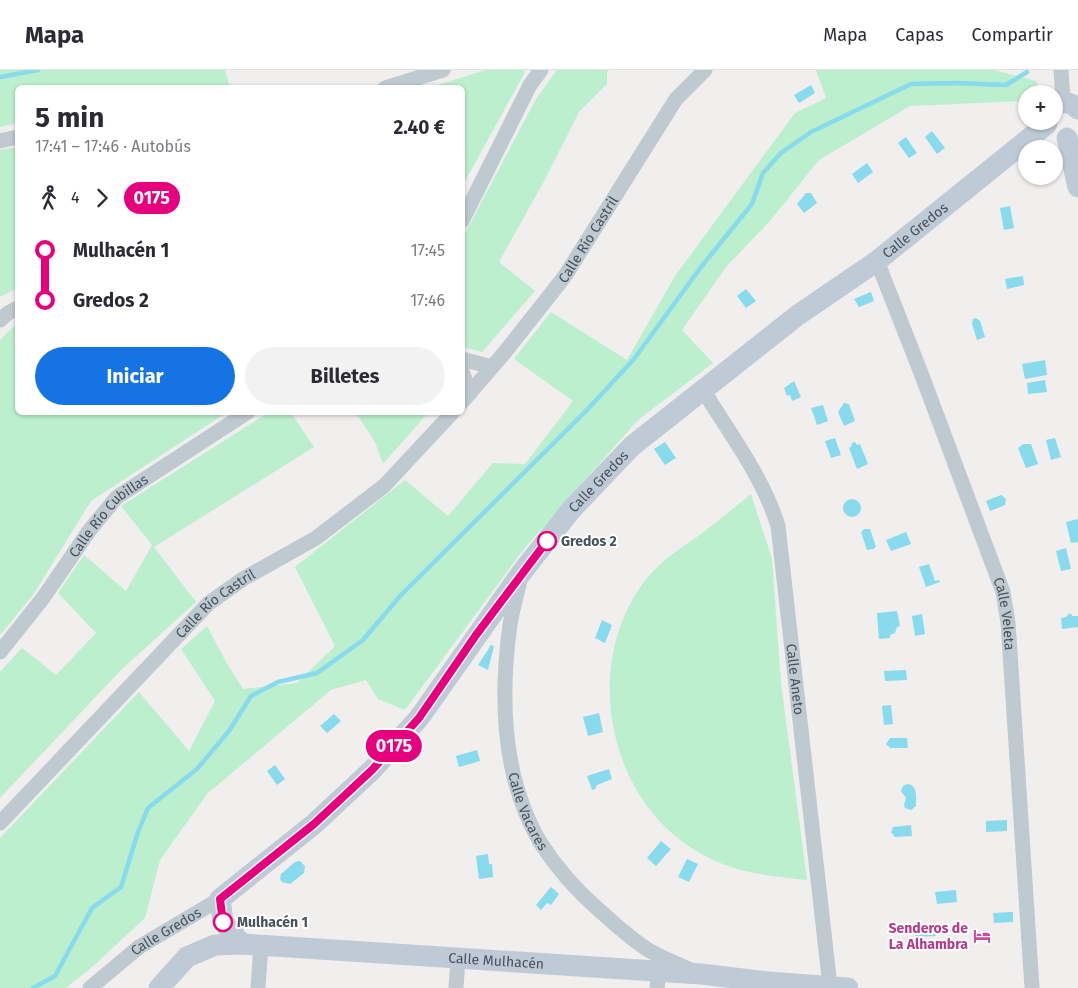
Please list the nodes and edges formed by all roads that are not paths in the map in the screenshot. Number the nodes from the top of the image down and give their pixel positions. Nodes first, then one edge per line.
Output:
1 (443, 70) edge
2 (541, 70) edge
3 (705, 70) edge
4 (1061, 70) edge
5 (395, 85) edge
6 (1060, 85) edge
7 (1037, 130) edge
8 (1054, 130) edge
9 (1072, 134) edge
10 (15, 138) edge
11 (0, 141) edge
12 (1078, 187) edge
13 (465, 215) edge
14 (877, 261) junction
15 (465, 360) edge
16 (492, 367) junction
17 (703, 390) junction
18 (466, 398) edge
19 (243, 415) edge
20 (450, 415) edge
21 (522, 572) junction
22 (0, 652) edge
23 (0, 823) edge
24 (220, 899) junction
25 (252, 944) junction
26 (458, 959) junction
27 (701, 974) junction
28 (658, 980) edge
29 (839, 987) edge
30 (90, 988) edge
31 (159, 988) edge
32 (258, 988) edge
33 (456, 988) edge
34 (1032, 988) edge

1 - 5 street
2 - 13 street
3 - 16 street, Calle Río Castril
4 - 6 street
7 - 14 street, Calle Gredos
8 - 9 street
9 - 12 street
10 - 11 street
14 - 17 street, Calle Gredos
14 - 34 street, Calle Veleta
15 - 16 street
16 - 18 street, Calle Río Castril
17 - 21 street, Calle Gredos
17 - 29 street, Calle Aneto
19 - 22 street, Calle Río Cubillas
20 - 23 street, Calle Río Castril
21 - 24 street, Calle Gredos
21 - 27 street, Calle Vacares
24 - 25 street
24 - 30 street, Calle Gredos
25 - 26 street, Calle Mulhacén
25 - 31 street, Calle Mulhacén
25 - 32 street
26 - 28 street, Calle Mulhacén
26 - 33 street
27 - 28 street, Calle Mulhacén
27 - 29 street, Calle Mulhacén

